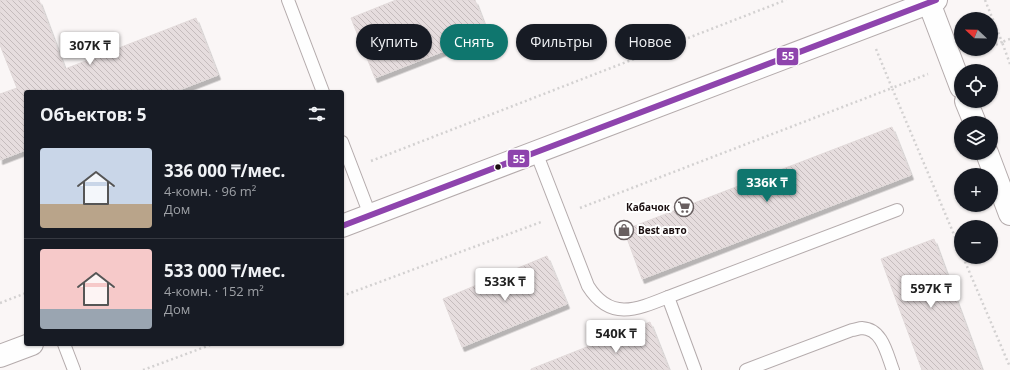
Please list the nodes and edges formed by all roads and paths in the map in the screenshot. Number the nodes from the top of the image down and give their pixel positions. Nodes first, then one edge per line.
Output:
1 (288, 0) edge
2 (786, 0) edge
3 (985, 0) edge
4 (931, 1) edge
5 (867, 26) junction
6 (1010, 39) edge
7 (1002, 42) junction
8 (998, 44) edge
9 (970, 56) edge
10 (952, 64) junction
11 (1010, 64) edge
12 (954, 69) edge
13 (892, 88) junction
14 (322, 90) edge
15 (344, 147) edge
16 (536, 152) junction
17 (989, 160) edge
18 (352, 168) junction
19 (1008, 205) edge
20 (897, 210) dead end
21 (370, 215) junction
22 (561, 215) junction
23 (344, 225) edge
24 (954, 234) edge
25 (966, 264) edge
26 (24, 294) edge
27 (344, 295) edge
28 (668, 297) junction
29 (0, 302) edge
30 (27, 346) edge
31 (65, 346) edge
32 (208, 346) edge
33 (0, 356) edge
34 (1010, 367) edge
35 (74, 370) edge
36 (143, 370) edge
37 (695, 370) edge
38 (746, 370) edge
39 (893, 370) edge

1 - 14 lane
2 - 18 path
3 - 7 path
4 - 5 street
4 - 10 street
5 - 13 path
5 - 16 street
6 - 7 path
7 - 8 path
7 - 11 path
9 - 10 path
10 - 12 street
10 - 13 path
13 - 22 path
13 - 24 path
15 - 18 lane
16 - 21 street
16 - 22 lane
17 - 19 street
18 - 21 lane
20 - 28 lane
21 - 23 street
22 - 27 path
22 - 28 lane
25 - 34 path
26 - 29 path
28 - 37 lane
30 - 33 street
31 - 35 lane
32 - 36 path
38 - 39 lane

